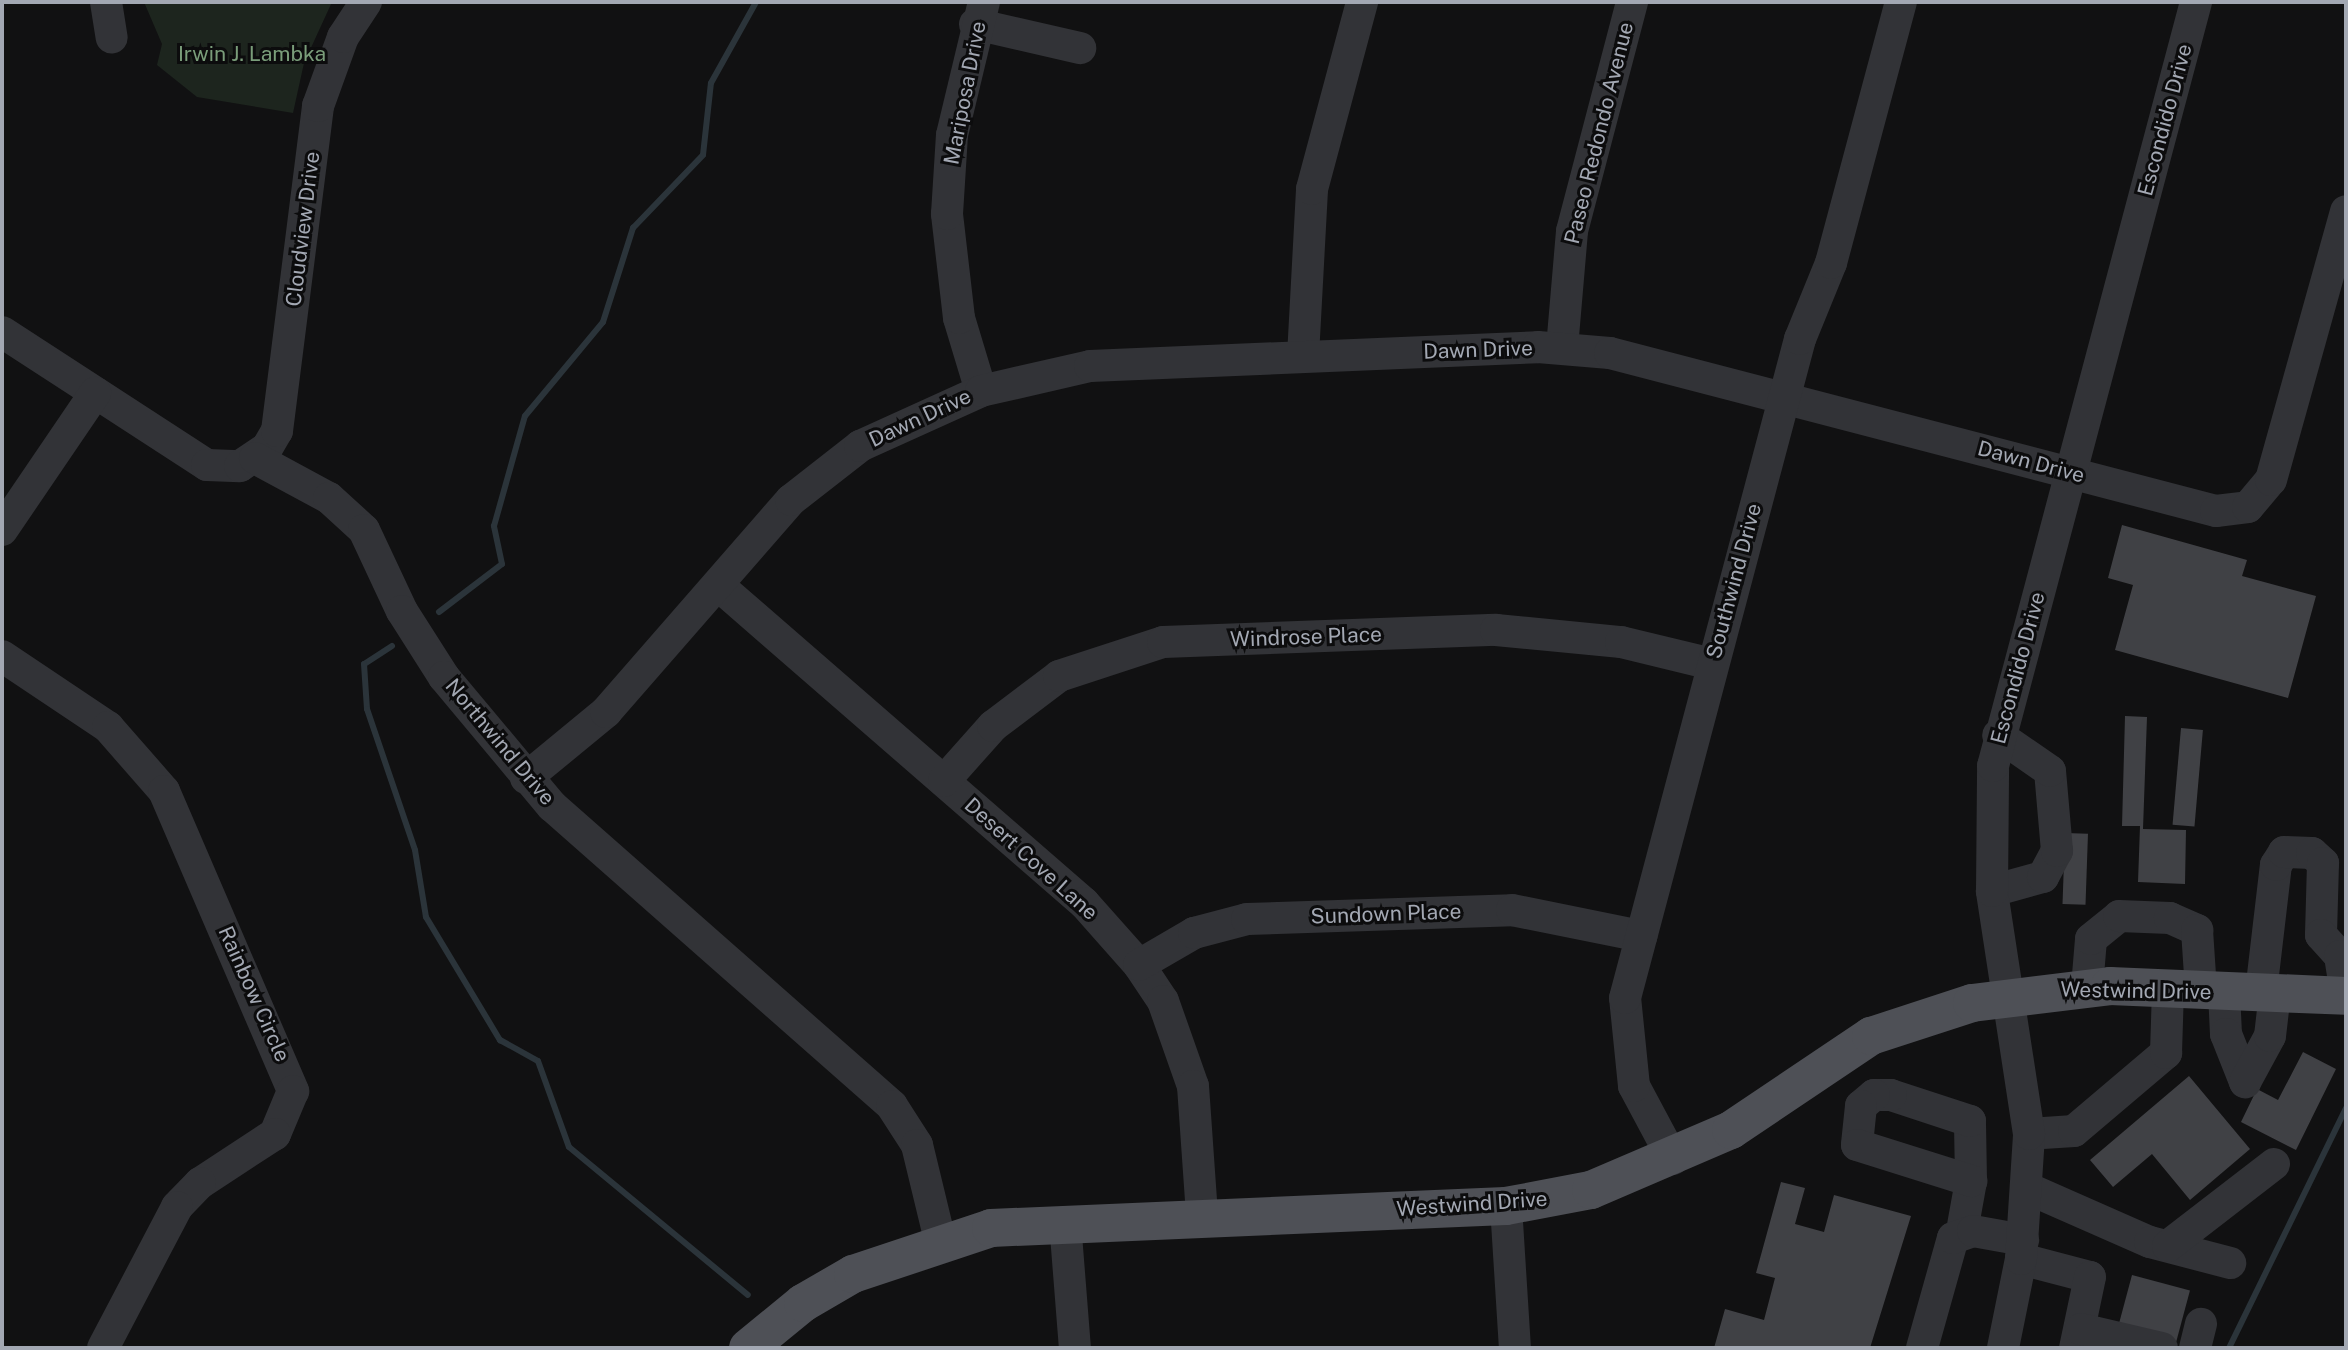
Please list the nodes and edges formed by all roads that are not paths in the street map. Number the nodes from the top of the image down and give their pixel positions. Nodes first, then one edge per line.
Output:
1 (106, 2) edge
2 (366, 2) edge
3 (1362, 2) edge
4 (1632, 2) edge
5 (1901, 2) edge
6 (2196, 2) edge
7 (980, 13) edge
8 (111, 38) dead end
9 (1080, 48) dead end
10 (2346, 211) edge
11 (2, 332) edge
12 (1562, 348) junction
13 (1303, 356) junction
14 (981, 391) junction
15 (94, 393) junction
16 (1785, 396) junction
17 (255, 458) junction
18 (2070, 473) junction
19 (2, 530) edge
20 (718, 585) junction
21 (2, 656) edge
22 (1712, 664) junction
23 (1998, 735) junction
24 (526, 778) junction
25 (944, 781) junction
26 (1992, 891) junction
27 (1641, 936) junction
28 (1139, 965) junction
29 (2087, 987) junction
30 (2198, 990) junction
31 (2268, 993) junction
32 (2346, 994) edge
33 (2007, 996) junction
34 (2029, 1134) junction
35 (1673, 1160) junction
36 (2274, 1164) dead end
37 (1971, 1181) dead end
38 (2029, 1189) junction
39 (1506, 1206) junction
40 (1202, 1216) junction
41 (1065, 1222) junction
42 (1962, 1231) junction
43 (940, 1240) junction
44 (2168, 1246) junction
45 (2022, 1250) junction
46 (2230, 1263) dead end
47 (2078, 1339) edge
48 (103, 1348) edge
49 (748, 1348) edge
50 (1075, 1348) edge
51 (1514, 1348) edge
52 (1922, 1348) edge
53 (2003, 1348) edge
54 (2162, 1348) edge

1 - 8 street
2 - 17 street, Cloudview Drive
3 - 13 street
4 - 12 street, Paseo Redondo Avenue
5 - 16 street, Southwind Drive
6 - 18 street, Escondido Drive
7 - 9 street
7 - 14 street, Mariposa Drive
10 - 18 street, Dawn Drive
11 - 15 street
12 - 13 street, Dawn Drive
12 - 16 street, Dawn Drive
13 - 14 street, Dawn Drive
14 - 20 street, Dawn Drive
15 - 17 street
15 - 19 street
16 - 18 street, Dawn Drive
16 - 22 street, Southwind Drive
17 - 24 street, Northwind Drive
18 - 23 street, Escondido Drive
20 - 24 street, Dawn Drive
20 - 25 street, Desert Cove Lane
21 - 48 street, Rainbow Circle
22 - 25 street, Windrose Place
22 - 27 street, Southwind Drive
23 - 26 street, Escondido Drive
23 - 26 street
24 - 43 street, Northwind Drive
25 - 28 street, Desert Cove Lane
26 - 33 street, Escondido Drive
27 - 28 street, Sundown Place
27 - 35 street, Southwind Drive
28 - 40 street, Desert Cove Lane
29 - 30 main road, Westwind Drive
29 - 30 street
29 - 33 main road, Westwind Drive
30 - 31 main road, Westwind Drive
30 - 31 street
30 - 34 street
31 - 32 main road, Westwind Drive
31 - 32 street
33 - 34 street, Escondido Drive
33 - 35 main road, Westwind Drive
34 - 38 street, Escondido Drive
35 - 39 main road, Westwind Drive
36 - 44 street
37 - 42 street
38 - 44 street
38 - 45 street, Escondido Drive
39 - 40 main road, Westwind Drive
39 - 51 street
40 - 41 main road, Westwind Drive
41 - 43 main road, Westwind Drive
41 - 50 street
42 - 45 street
42 - 52 street
43 - 49 main road, Westwind Drive
44 - 46 street
45 - 47 street
45 - 53 street, Escondido Drive
47 - 54 street

